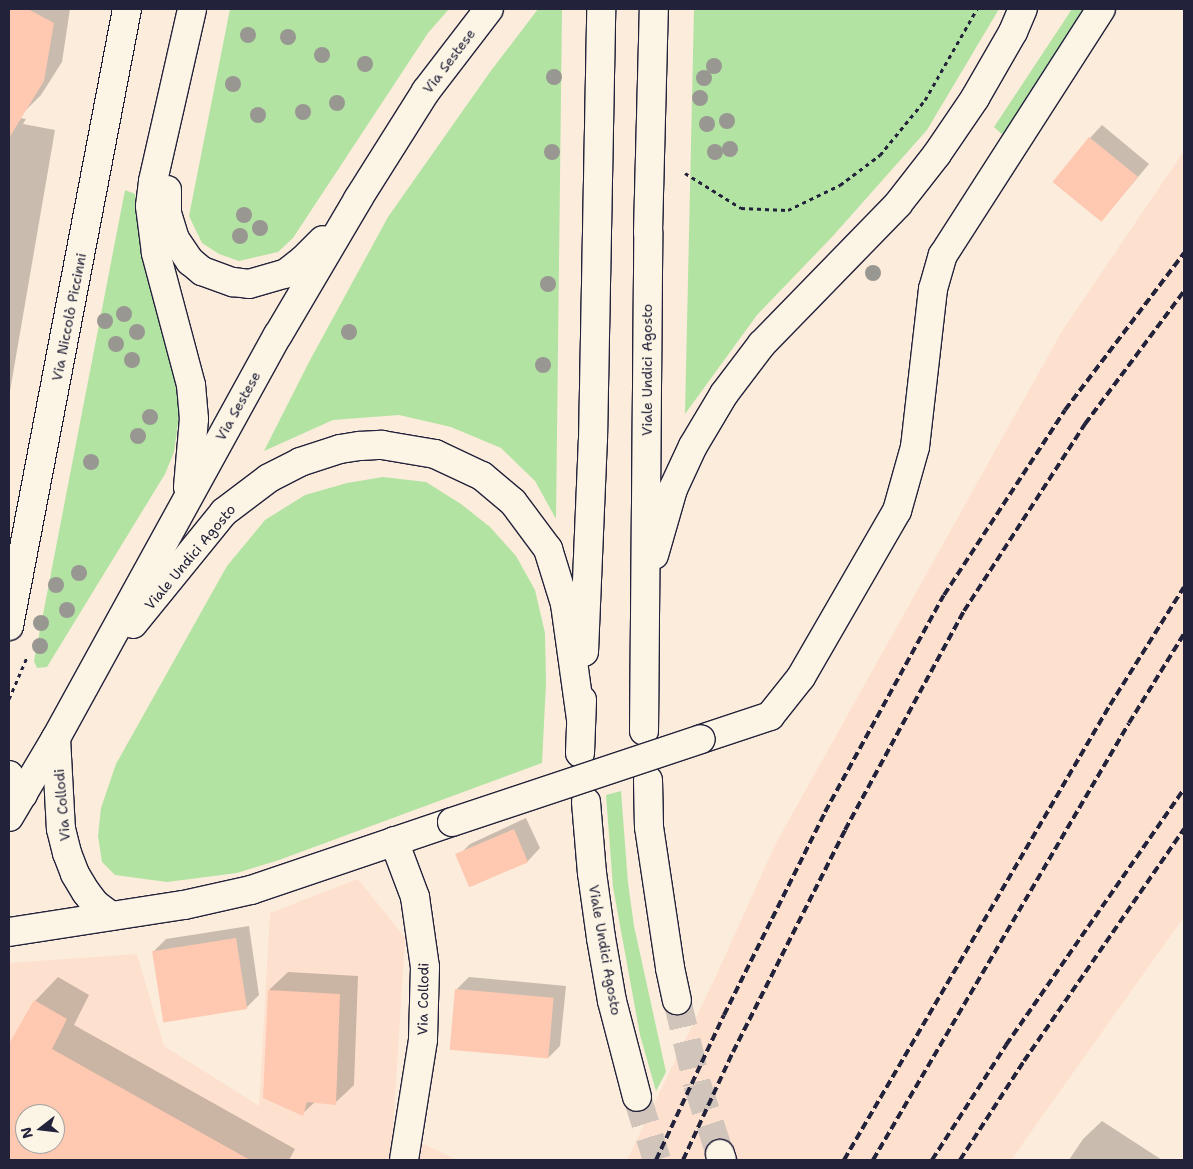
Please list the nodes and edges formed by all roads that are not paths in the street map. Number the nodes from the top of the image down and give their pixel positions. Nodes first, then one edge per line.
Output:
1 (127, 9) edge
2 (192, 9) edge
3 (489, 9) edge
4 (600, 9) edge
5 (654, 9) edge
6 (1029, 9) edge
7 (1101, 9) edge
8 (1018, 20) edge
9 (166, 134) junction
10 (358, 199) junction
11 (183, 508) junction
12 (644, 588) junction
13 (9, 626) edge
14 (87, 680) junction
15 (581, 719) junction
16 (644, 730) dead end
17 (56, 738) junction
18 (580, 753) dead end
19 (648, 780) dead end
20 (16, 784) edge
21 (586, 802) dead end
22 (9, 817) edge
23 (394, 841) junction
24 (111, 916) junction
25 (9, 932) edge
26 (677, 1000) tunnel mouth
27 (637, 1097) tunnel mouth
28 (404, 1160) edge

1 - 13 main road, Via Niccolò Piccinni
2 - 9 main road
3 - 10 main road, Via Sestese
4 - 15 main road, Viale Undici Agosto
5 - 12 main road, Viale Undici Agosto
6 - 8 main road
7 - 23 main road, bridge
8 - 12 main road
9 - 10 main road
9 - 11 main road
10 - 11 main road, Via Sestese
11 - 14 main road, Via Sestese
12 - 16 main road, Viale Undici Agosto
14 - 15 main road, Viale Undici Agosto
14 - 17 main road, Via Sestese
15 - 18 main road, Viale Undici Agosto
17 - 20 main road, Via Sestese
17 - 24 main road, Via Collodi
19 - 26 main road
20 - 22 main road, Via Sestese
21 - 27 main road, Viale Undici Agosto
23 - 24 main road
23 - 28 main road, Via Collodi
24 - 25 main road

